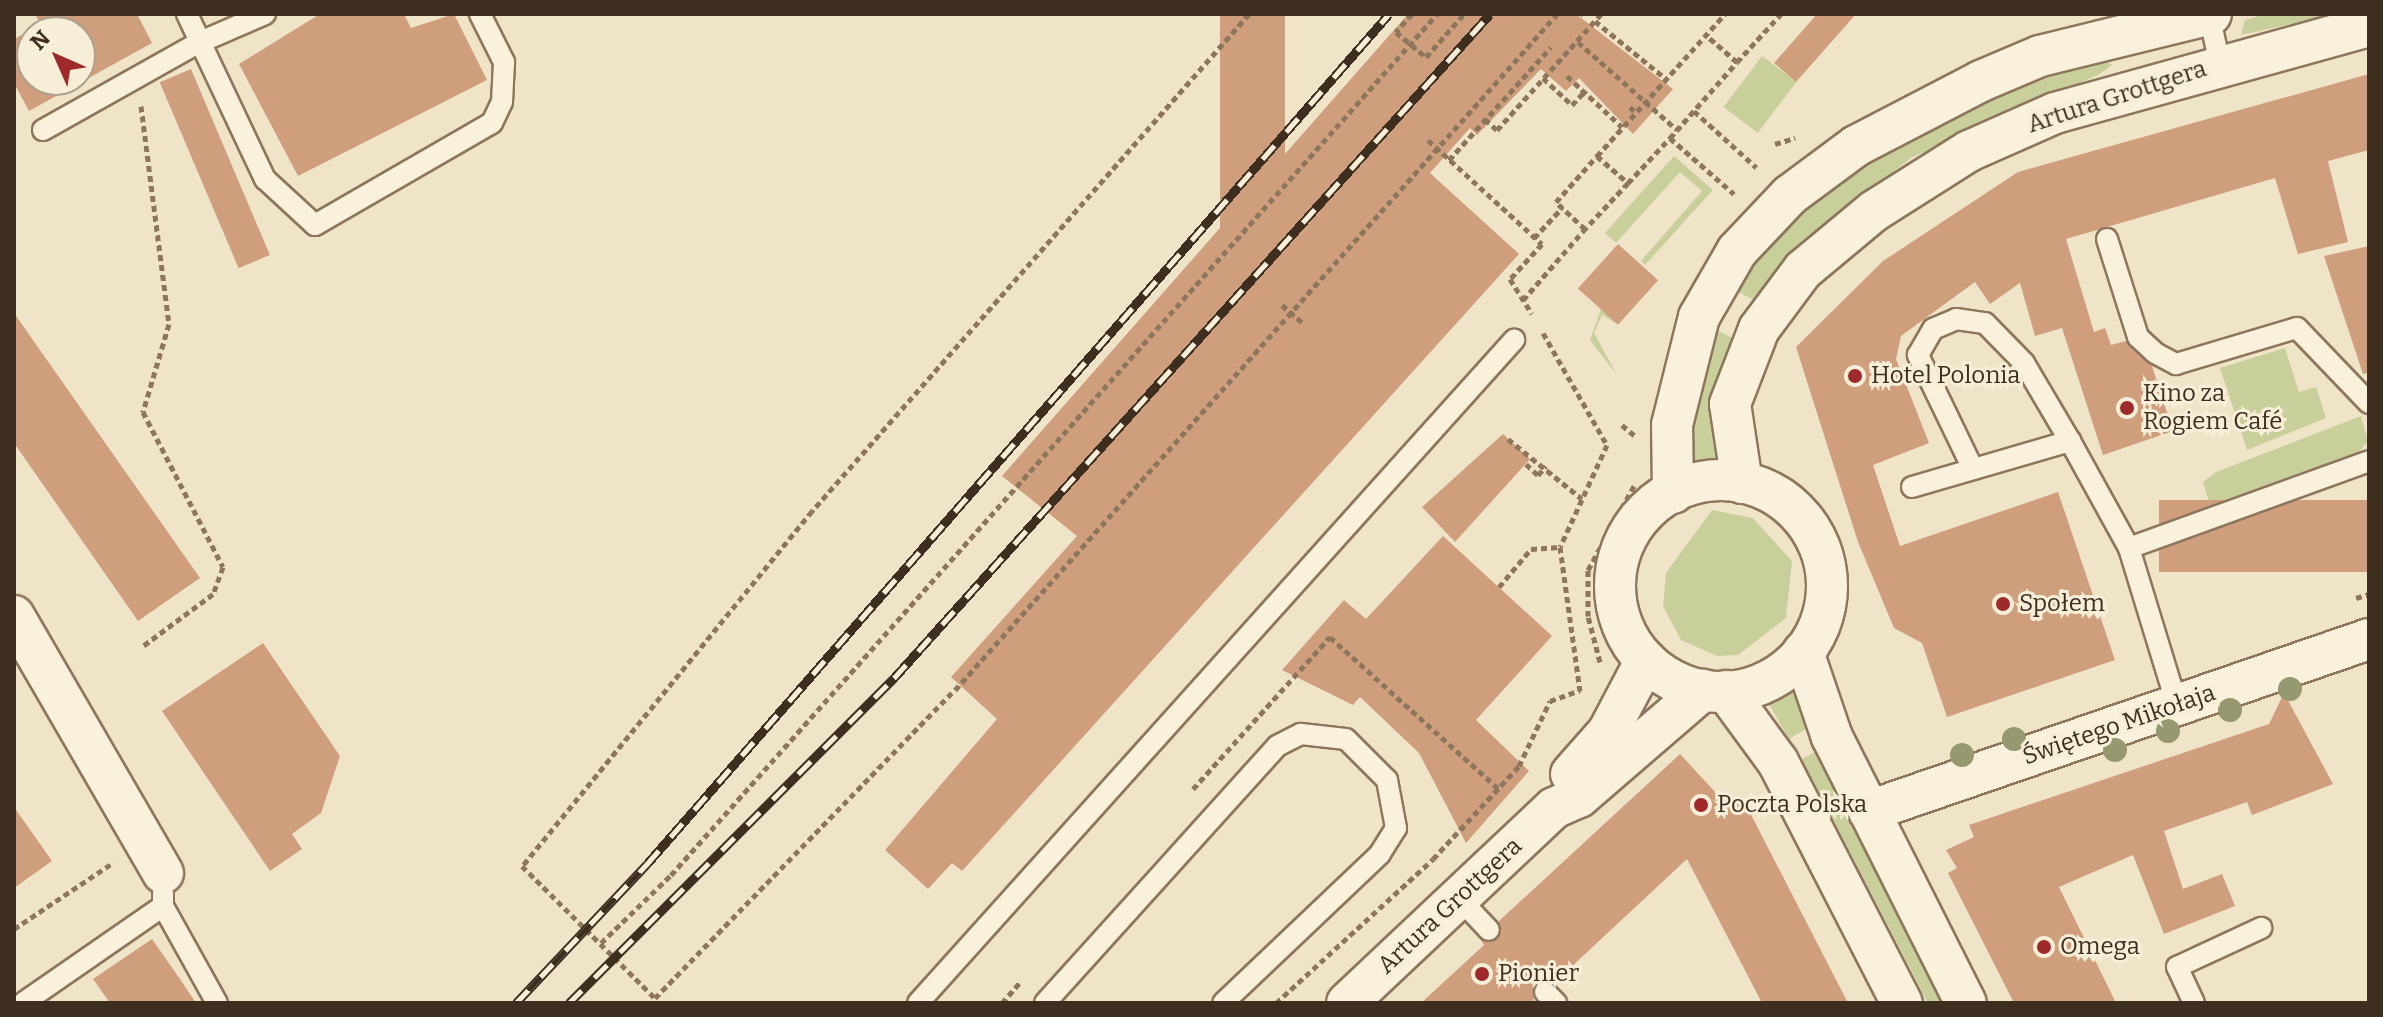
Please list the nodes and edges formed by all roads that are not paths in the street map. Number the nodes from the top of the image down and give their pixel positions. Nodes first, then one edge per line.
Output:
1 (187, 14) edge
2 (265, 14) edge
3 (480, 14) edge
4 (2210, 14) edge
5 (2369, 26) edge
6 (198, 43) junction
7 (2220, 65) junction
8 (43, 130) dead end
9 (2107, 239) dead end
10 (1514, 340) dead end
11 (2369, 403) edge
12 (2070, 441) junction
13 (2369, 461) edge
14 (1973, 469) junction
15 (1758, 475) junction
16 (1656, 485) junction
17 (1912, 487) dead end
18 (2129, 548) junction
19 (14, 616) edge
20 (2369, 639) edge
21 (1817, 643) junction
22 (1646, 660) junction
23 (1714, 691) junction
24 (2177, 705) junction
25 (1554, 808) junction
26 (1869, 811) junction
27 (157, 873) junction
28 (1458, 897) junction
29 (2261, 928) dead end
30 (1489, 930) dead end
31 (23, 1003) edge
32 (217, 1003) edge
33 (918, 1003) edge
34 (1045, 1003) edge
35 (1223, 1003) edge
36 (1347, 1003) edge
37 (1902, 1003) edge
38 (1966, 1003) edge
39 (2194, 1003) edge

1 - 6 lane
2 - 6 lane
3 - 6 lane
4 - 7 lane
4 - 16 street
5 - 7 street, Artura Grottgera
6 - 8 lane
7 - 15 street, Artura Grottgera
9 - 11 lane
10 - 33 lane
12 - 14 lane
12 - 14 lane
12 - 18 lane
13 - 18 lane
14 - 17 lane
15 - 16 street
15 - 21 street
16 - 22 street
18 - 24 lane
19 - 27 street
20 - 24 street, Świętego Mikołaja
21 - 23 street
21 - 26 street
22 - 23 street
22 - 25 street, Artura Grottgera
23 - 25 street, Artura Grottgera
23 - 37 street
24 - 26 street, Świętego Mikołaja
25 - 28 street, Artura Grottgera
26 - 38 street
27 - 31 lane
27 - 32 lane
28 - 30 lane
28 - 36 street, Artura Grottgera
29 - 39 lane
34 - 35 lane

